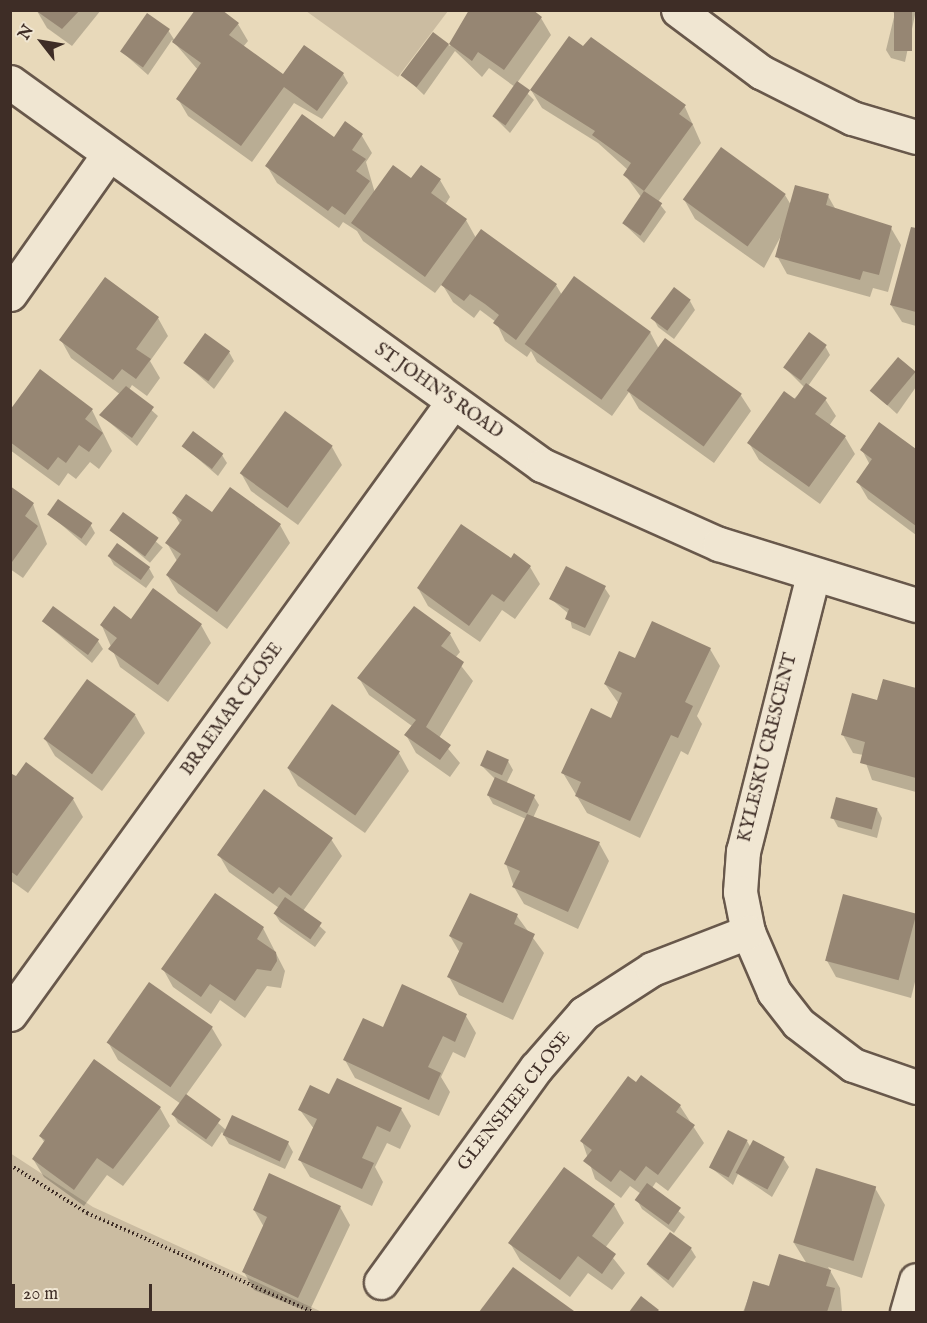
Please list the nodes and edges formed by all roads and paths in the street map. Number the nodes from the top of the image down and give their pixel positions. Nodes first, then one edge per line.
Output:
1 (678, 10) edge
2 (10, 82) edge
3 (916, 137) edge
4 (108, 155) junction
5 (10, 294) edge
6 (452, 403) junction
7 (813, 576) junction
8 (916, 605) edge
9 (748, 932) junction
10 (10, 1014) edge
11 (916, 1087) edge
12 (10, 1165) edge
13 (916, 1280) edge
14 (381, 1282) dead end
15 (313, 1312) edge
16 (907, 1312) edge

1 - 3 street
2 - 4 street, ST JOHN'S ROAD
4 - 5 street
4 - 6 street, ST JOHN'S ROAD
6 - 7 street, ST JOHN'S ROAD
6 - 10 street, BRAEMAR CLOSE
7 - 8 street, ST JOHN'S ROAD
7 - 9 street, KYLESKU CRESCENT
9 - 11 street, KYLESKU CRESCENT
9 - 14 street, GLENSHEE CLOSE
12 - 15 path
13 - 16 street

